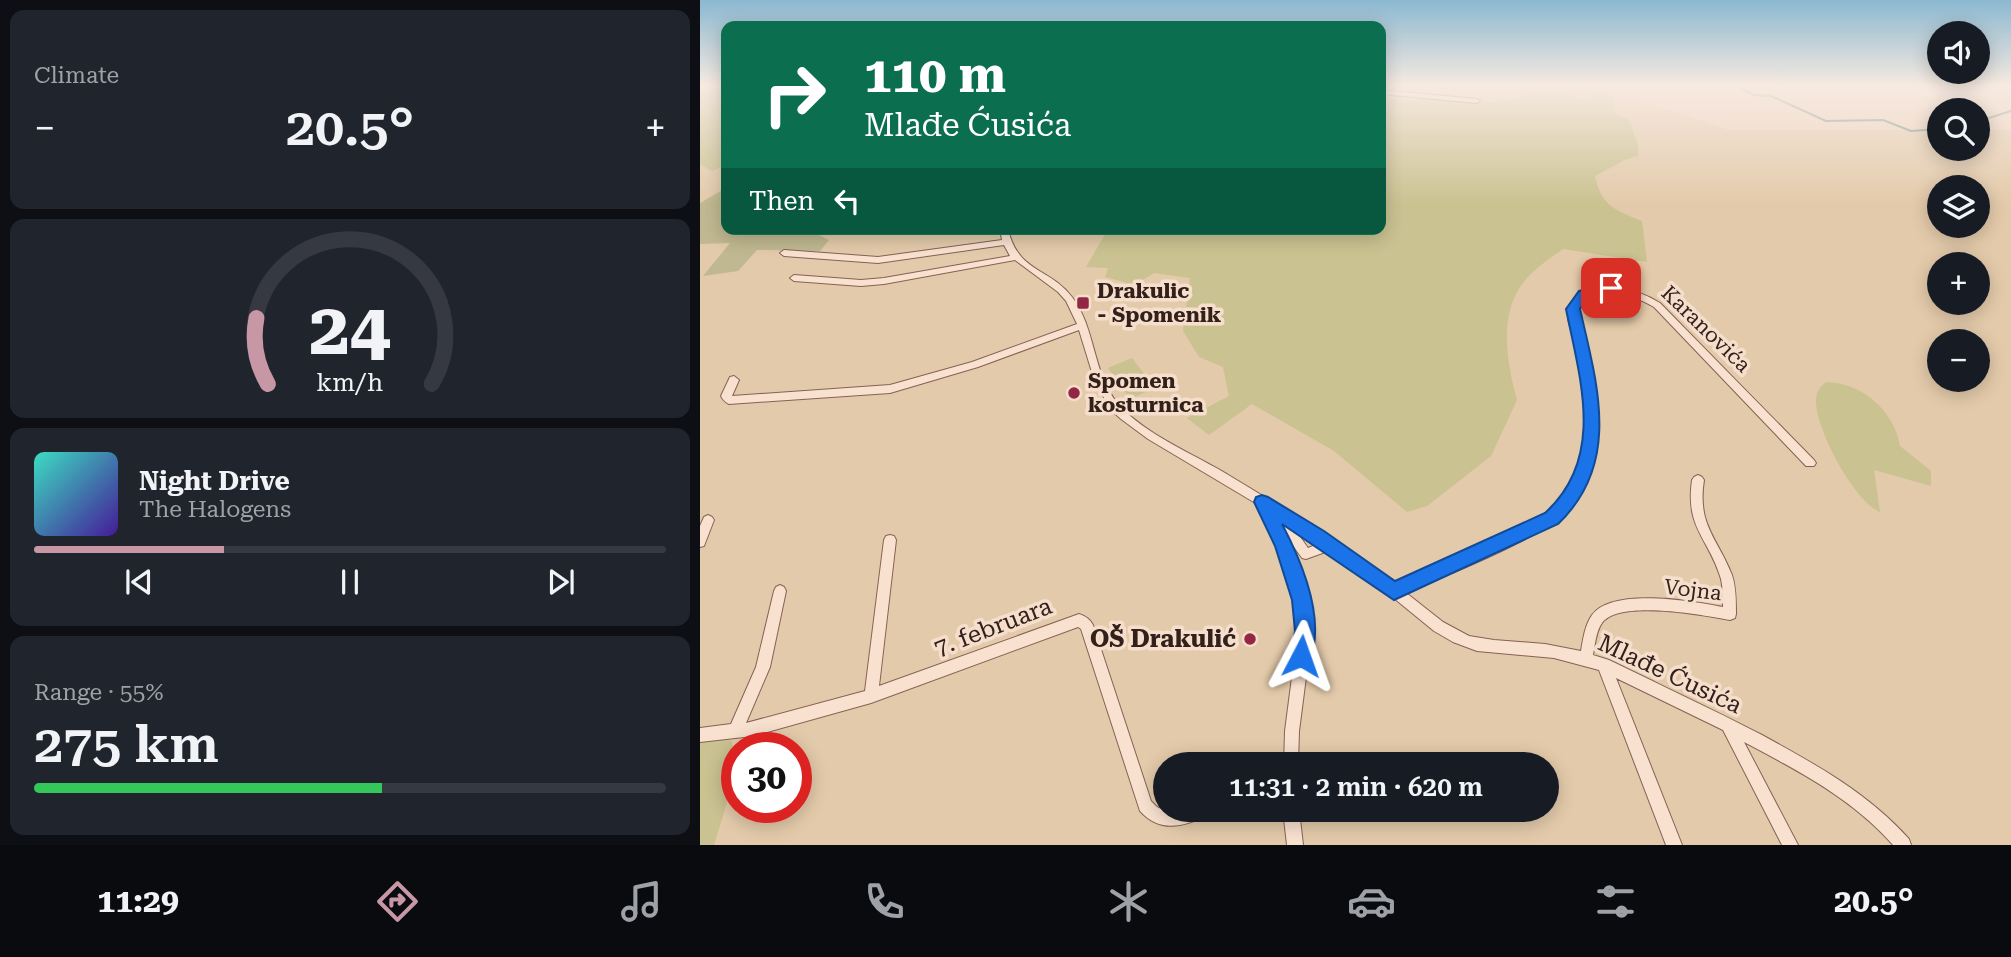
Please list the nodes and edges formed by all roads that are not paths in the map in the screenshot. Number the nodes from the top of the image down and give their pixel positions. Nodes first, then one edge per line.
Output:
1 (1004, 235) edge
2 (1005, 242) junction
3 (784, 253) dead end
4 (1014, 258) junction
5 (794, 278) dead end
6 (1081, 326) junction
7 (734, 380) dead end
8 (1810, 463) dead end
9 (1698, 480) dead end
10 (1267, 505) junction
11 (709, 520) dead end
12 (890, 540) dead end
13 (700, 542) edge
14 (1329, 545) junction
15 (780, 591) dead end
16 (1394, 591) junction
17 (1586, 658) junction
18 (1604, 665) junction
19 (871, 696) junction
20 (1727, 724) junction
21 (735, 732) edge
22 (739, 732) edge
23 (721, 734) edge
24 (700, 735) edge
25 (1291, 752) edge
26 (1153, 813) edge
27 (1292, 822) edge
28 (1295, 845) edge
29 (1674, 845) edge
30 (1790, 845) edge
31 (1903, 845) edge

1 - 2 street, Mlađe Ćusića
2 - 3 street
2 - 4 street, Mlađe Ćusića
4 - 5 street
4 - 6 street, Mlađe Ćusića
6 - 7 street
6 - 10 street, Mlađe Ćusića
8 - 16 street, Karanovića
9 - 17 street, Vojna
10 - 14 street, Mlađe Ćusića
10 - 14 street, Mlađe Ćusića
10 - 25 street
11 - 13 street
12 - 19 street
14 - 16 street, Mlađe Ćusića
15 - 21 street
16 - 17 street, Mlađe Ćusića
17 - 18 street, Mlađe Ćusića
18 - 20 street, Mlađe Ćusića
18 - 29 street
19 - 22 street, 7. februara
19 - 26 street, 7. februara
20 - 30 street
20 - 31 street, Mlađe Ćusića
23 - 24 street, 7. februara
27 - 28 street

